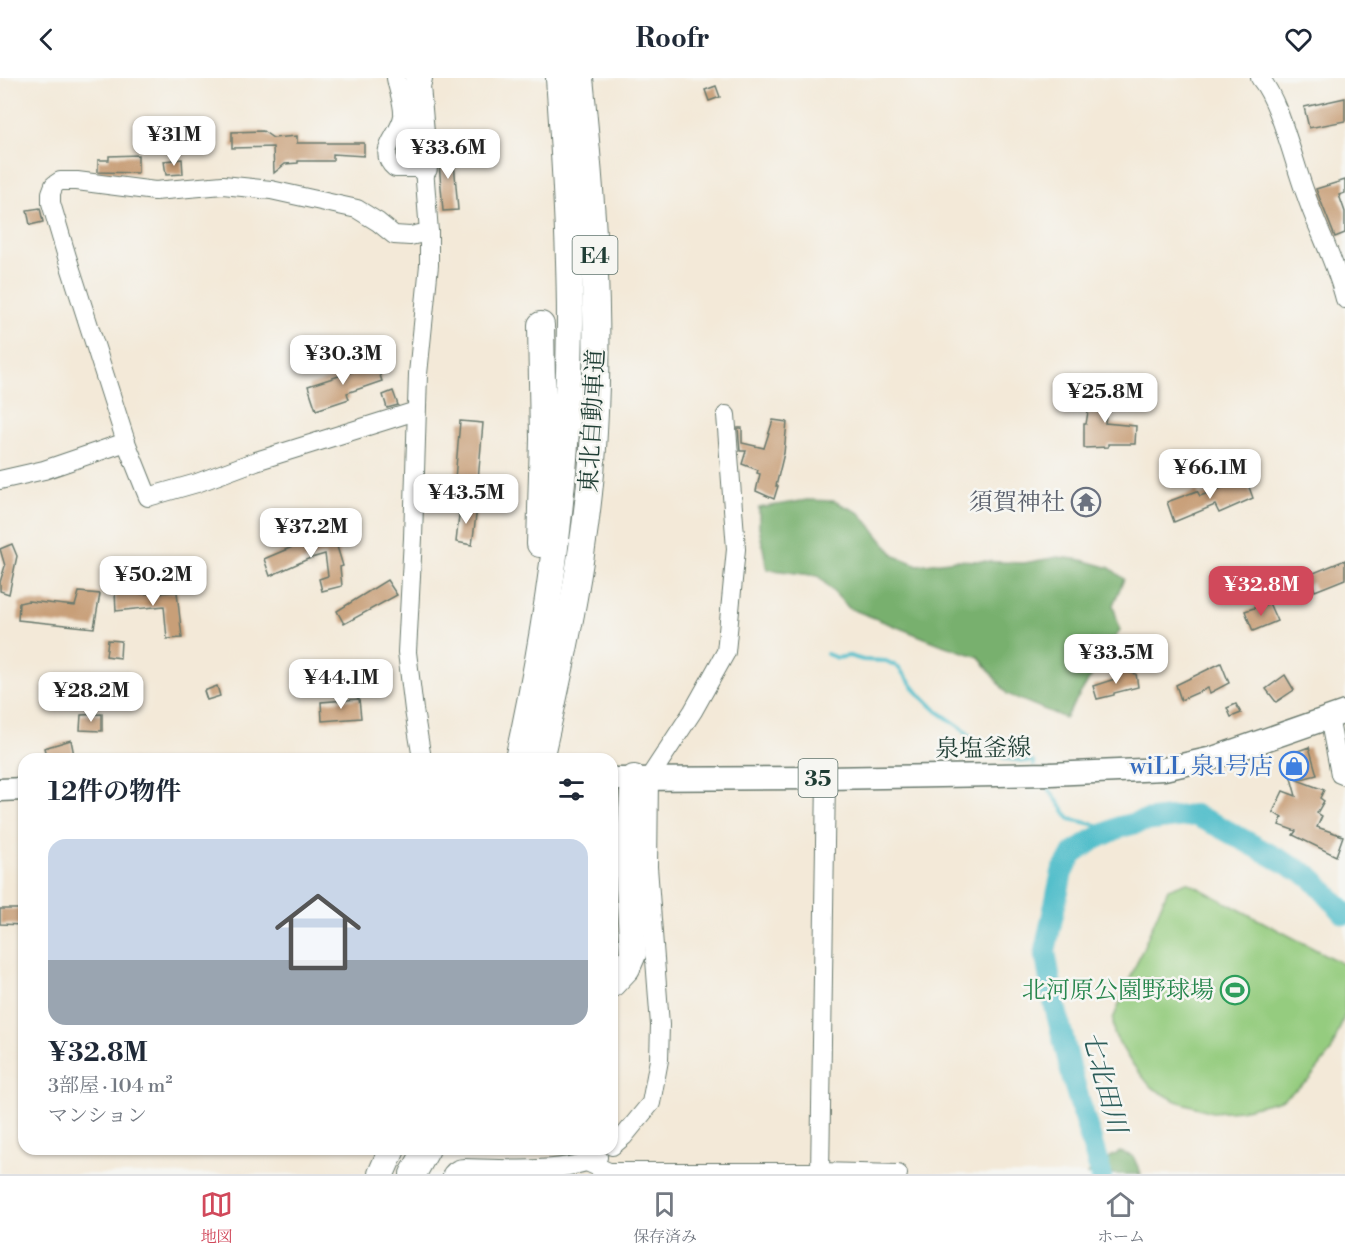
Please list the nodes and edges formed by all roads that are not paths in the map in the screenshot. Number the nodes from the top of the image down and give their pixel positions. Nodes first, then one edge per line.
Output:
1 (396, 78) edge
2 (420, 78) edge
3 (431, 78) edge
4 (559, 78) edge
5 (580, 78) edge
6 (1260, 78) edge
7 (420, 111) junction
8 (424, 168) junction
9 (429, 232) junction
10 (1345, 299) edge
11 (541, 325) dead end
12 (416, 411) junction
13 (726, 415) dead end
14 (126, 442) junction
15 (0, 480) edge
16 (531, 700) junction
17 (1337, 715) edge
18 (421, 753) edge
19 (537, 753) edge
20 (541, 753) edge
21 (1345, 776) edge
22 (632, 778) edge
23 (825, 778) junction
24 (18, 789) edge
25 (0, 790) edge
26 (632, 936) junction
27 (618, 964) edge
28 (618, 978) edge
29 (618, 1141) edge
30 (389, 1155) edge
31 (410, 1155) edge
32 (424, 1155) edge
33 (600, 1155) edge
34 (589, 1163) junction
35 (820, 1173) edge
36 (381, 1174) edge
37 (401, 1174) edge
38 (413, 1174) edge
39 (452, 1174) edge
40 (898, 1174) edge

1 - 8 street
2 - 7 highway
3 - 7 highway
4 - 16 highway, 東北自動車道 / E4
5 - 20 highway, 東北自動車道 / E4
6 - 10 street
7 - 8 highway
8 - 9 street
9 - 12 street
9 - 14 street
11 - 16 highway
12 - 14 street
12 - 18 street
13 - 22 street
14 - 15 street
16 - 19 highway, 東北自動車道 / E4
17 - 21 street
17 - 23 main road, 泉塩釜線 / 35
22 - 23 main road, 泉塩釜線 / 35
22 - 26 highway
22 - 29 street
23 - 35 street
24 - 25 main road
26 - 27 highway
26 - 28 highway
30 - 36 highway
31 - 37 highway
32 - 38 highway
33 - 34 street
34 - 35 street
34 - 39 street
35 - 40 street

